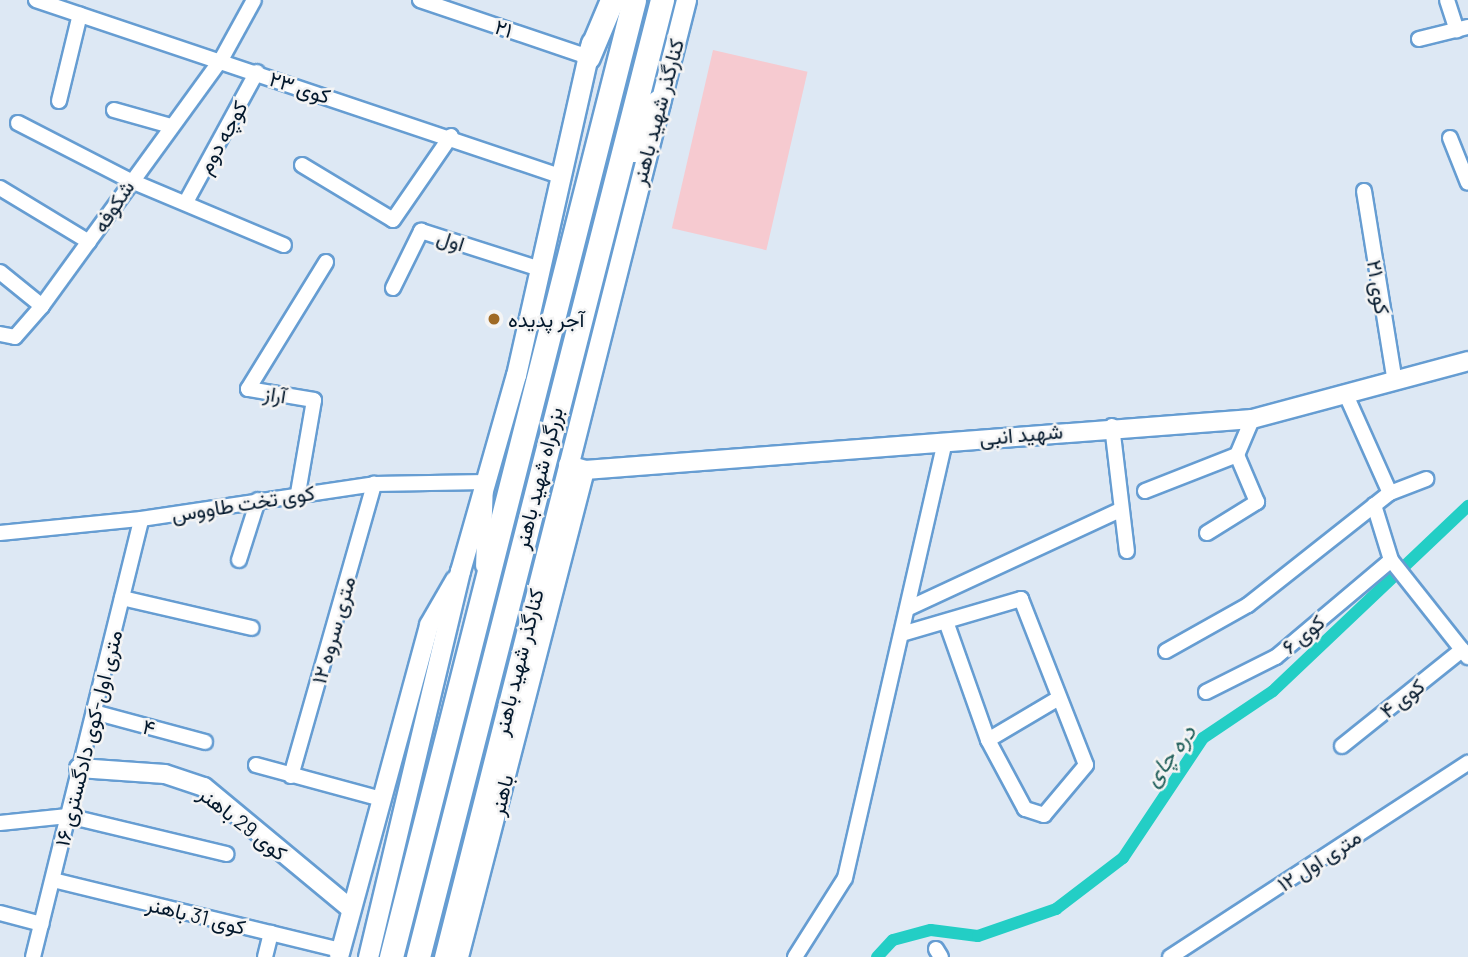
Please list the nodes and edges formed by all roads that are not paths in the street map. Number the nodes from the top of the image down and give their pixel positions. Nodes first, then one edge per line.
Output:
1 (36, 0) edge
2 (254, 0) edge
3 (420, 0) edge
4 (600, 0) edge
5 (612, 0) edge
6 (634, 0) edge
7 (662, 0) edge
8 (686, 0) edge
9 (1447, 0) edge
10 (80, 14) junction
11 (1462, 29) edge
12 (1419, 39) dead end
13 (588, 57) junction
14 (220, 61) junction
15 (257, 72) junction
16 (59, 100) dead end
17 (658, 102) junction
18 (114, 110) dead end
19 (18, 124) dead end
20 (171, 126) junction
21 (451, 136) junction
22 (1450, 138) dead end
23 (302, 165) dead end
24 (562, 177) junction
25 (129, 180) junction
26 (1468, 183) edge
27 (615, 187) junction
28 (0, 188) edge
29 (1364, 191) dead end
30 (186, 202) junction
31 (89, 242) junction
32 (284, 245) dead end
33 (326, 262) dead end
34 (540, 269) junction
35 (0, 272) edge
36 (393, 288) dead end
37 (42, 306) junction
38 (0, 334) edge
39 (1468, 361) edge
40 (1395, 382) junction
41 (1347, 397) junction
42 (1252, 419) junction
43 (1112, 426) junction
44 (945, 441) junction
45 (1237, 455) junction
46 (576, 467) junction
47 (1426, 479) dead end
48 (486, 482) junction
49 (374, 484) junction
50 (1145, 491) dead end
51 (299, 493) junction
52 (1390, 493) junction
53 (258, 500) junction
54 (1374, 505) junction
55 (1118, 511) junction
56 (141, 519) junction
57 (0, 533) edge
58 (1208, 533) dead end
59 (1127, 551) dead end
60 (239, 560) dead end
61 (1391, 560) junction
62 (460, 571) junction
63 (482, 588) junction
64 (122, 598) junction
65 (909, 608) junction
66 (947, 624) junction
67 (252, 628) dead end
68 (905, 632) junction
69 (1166, 651) dead end
70 (1465, 654) edge
71 (1206, 692) dead end
72 (1057, 699) junction
73 (94, 712) junction
74 (988, 740) junction
75 (205, 742) dead end
76 (1342, 746) dead end
77 (1468, 762) edge
78 (256, 765) dead end
79 (79, 768) junction
80 (291, 776) junction
81 (381, 799) junction
82 (68, 816) junction
83 (0, 823) edge
84 (226, 854) dead end
85 (53, 880) junction
86 (351, 909) junction
87 (0, 913) edge
88 (42, 924) junction
89 (271, 933) junction
90 (339, 953) edge
91 (33, 957) edge
92 (265, 957) edge
93 (368, 957) edge
94 (391, 957) edge
95 (418, 957) edge
96 (444, 957) edge
97 (459, 957) edge
98 (795, 957) edge
99 (1170, 957) edge

1 - 10 street, کوی ۲۳
2 - 14 street, شکوفه
3 - 13 street, ۲۱
4 - 13 main road
5 - 13 highway
6 - 63 highway, بزرگراه شهید باهنر
7 - 27 highway, بزرگراه شهید باهنر
8 - 17 main road, کنارگذر شهید باهنر
9 - 11 street
10 - 14 street, کوی ۲۳
10 - 16 street
11 - 12 street
13 - 24 main road
14 - 15 street, کوی ۲۳
14 - 20 street, شکوفه
15 - 21 street, کوی ۲۳
15 - 30 street, کوچه دوم
17 - 27 highway
17 - 46 main road, کنارگذر شهید باهنر
18 - 20 street
19 - 25 street
20 - 25 street, شکوفه
21 - 23 street
21 - 24 street, کوی ۲۳
22 - 26 street
24 - 34 main road
25 - 30 street
25 - 31 street, شکوفه
27 - 95 highway, بزرگراه شهید باهنر
28 - 31 street
29 - 40 street, کوی ۲۱
30 - 32 street
31 - 37 street, شکوفه
33 - 51 street, آراز
34 - 36 street, اول
34 - 48 main road
35 - 37 street
37 - 38 street, شکوفه
39 - 40 street, شهید انبی
40 - 41 street, شهید انبی
41 - 42 street, شهید انبی
41 - 52 street
42 - 43 street, شهید انبی
42 - 45 street
43 - 44 street, شهید انبی
43 - 55 street
44 - 46 street, شهید انبی
44 - 65 street
45 - 50 street
45 - 58 street
46 - 96 main road, کنارگذر شهید باهنر
46 - 97 street, باهنر
47 - 52 street
48 - 49 street, کوی تخت طاووس
48 - 62 main road
48 - 63 street
49 - 51 street, کوی تخت طاووس
49 - 80 street, ۱۲ متری سروه
51 - 53 street, کوی تخت طاووس
52 - 54 street
53 - 56 street, کوی تخت طاووس
53 - 60 street
54 - 61 street
54 - 69 street
55 - 59 street
55 - 65 street
56 - 57 street, کوی تخت طاووس
56 - 64 street, ۱۶ متری اول-کوی دادگستری
61 - 70 street
61 - 71 street, کوی ۶
62 - 81 street
62 - 93 main road
63 - 94 highway, بزرگراه شهید باهنر
64 - 67 street
64 - 73 street, ۱۶ متری اول-کوی دادگستری
65 - 68 street
66 - 68 street
66 - 72 street
66 - 74 street
68 - 98 street
70 - 76 street, کوی ۴
72 - 74 street
72 - 74 street
73 - 75 street, ۴
73 - 79 street, ۱۶ متری اول-کوی دادگستری
77 - 99 street, ۱۲ متری اول
78 - 80 street
79 - 82 street, ۱۶ متری اول-کوی دادگستری
79 - 86 street, کوی 29 باهنر
80 - 81 street
81 - 86 street
82 - 83 street
82 - 84 street
82 - 85 street, ۱۶ متری اول-کوی دادگستری
85 - 88 street, ۱۶ متری اول-کوی دادگستری
85 - 89 street, کوی 31 باهنر
86 - 90 street
87 - 88 street
88 - 91 street, ۱۶ متری اول-کوی دادگستری
89 - 90 street, کوی 31 باهنر
89 - 92 street

